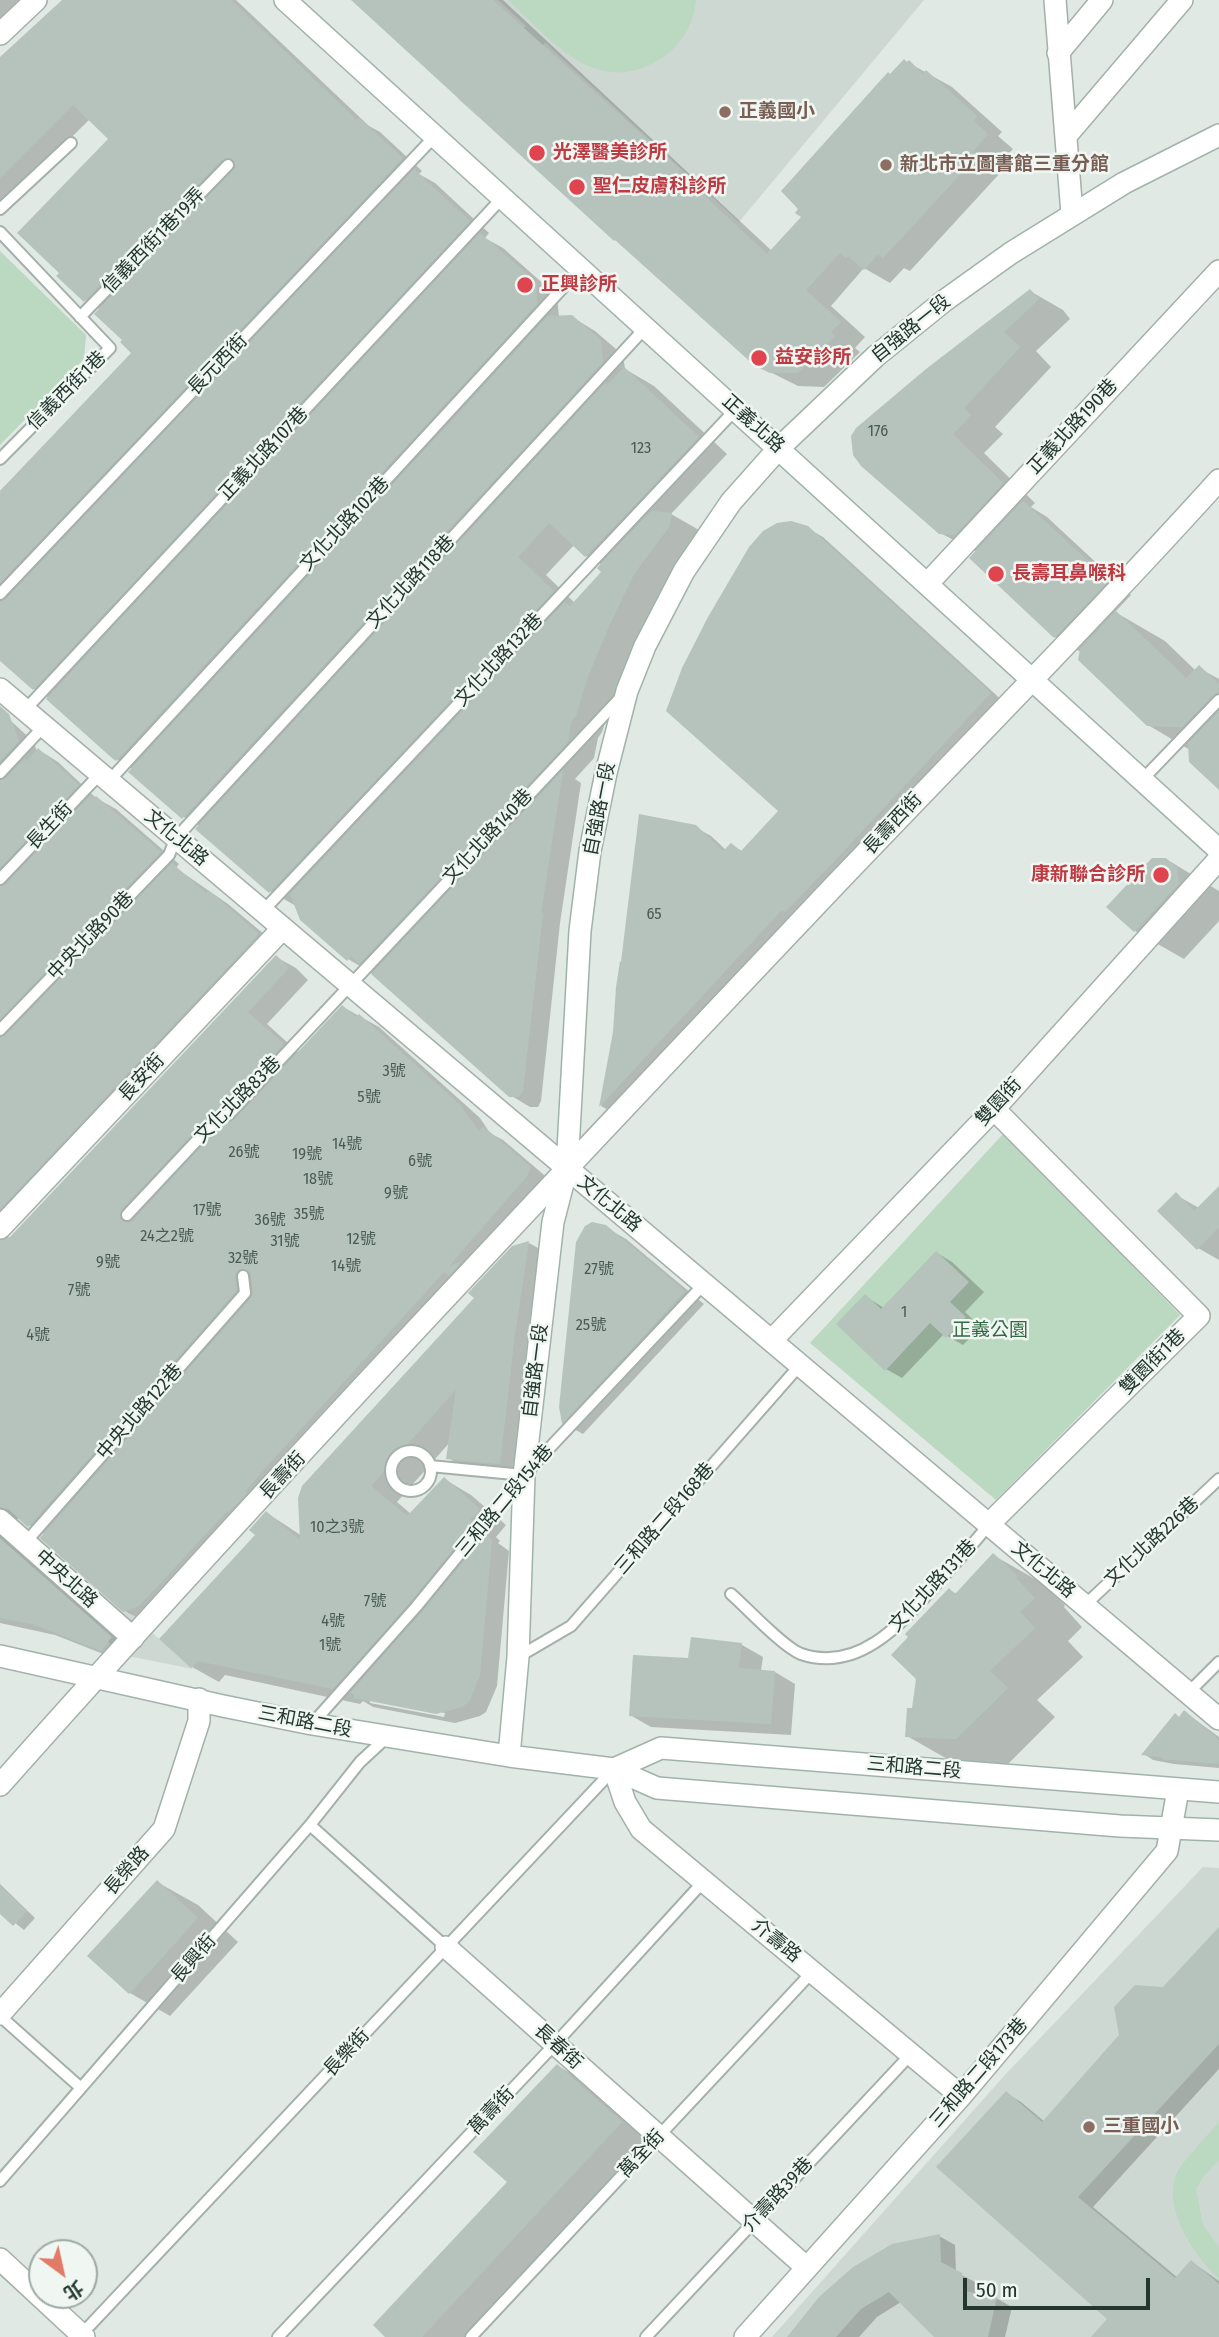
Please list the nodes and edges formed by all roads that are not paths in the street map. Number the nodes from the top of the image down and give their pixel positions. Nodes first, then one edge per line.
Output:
1 (36, 0) edge
2 (285, 0) edge
3 (1055, 0) edge
4 (1102, 0) edge
5 (1182, 0) edge
6 (0, 34) edge
7 (1058, 53) junction
8 (1219, 135) edge
9 (435, 136) junction
10 (1066, 136) junction
11 (71, 144) dead end
12 (228, 165) dead end
13 (503, 197) junction
14 (0, 209) edge
15 (1072, 214) junction
16 (0, 232) edge
17 (581, 268) junction
18 (1219, 271) edge
19 (80, 317) junction
20 (646, 327) junction
21 (736, 409) junction
22 (779, 448) junction
23 (0, 459) edge
24 (1219, 480) edge
25 (928, 583) junction
26 (0, 594) edge
27 (1032, 677) junction
28 (0, 689) edge
29 (627, 691) junction
30 (1219, 700) edge
31 (25, 710) junction
32 (44, 726) junction
33 (0, 773) edge
34 (104, 777) junction
35 (1143, 779) junction
36 (176, 838) junction
37 (1219, 850) edge
38 (1219, 859) edge
39 (0, 879) edge
40 (263, 911) junction
41 (283, 928) junction
42 (349, 984) junction
43 (0, 1030) edge
44 (993, 1109) junction
45 (567, 1168) junction
46 (127, 1215) dead end
47 (0, 1228) edge
48 (243, 1276) dead end
49 (704, 1283) junction
50 (772, 1340) junction
51 (800, 1365) junction
52 (430, 1466) dead end
53 (524, 1475) junction
54 (1219, 1479) edge
55 (0, 1520) edge
56 (989, 1524) junction
57 (25, 1543) junction
58 (731, 1594) dead end
59 (1084, 1605) junction
60 (133, 1638) junction
61 (0, 1656) edge
62 (518, 1657) junction
63 (1219, 1662) edge
64 (96, 1677) junction
65 (1188, 1693) junction
66 (199, 1699) junction
67 (1219, 1718) edge
68 (312, 1724) junction
69 (387, 1737) junction
70 (509, 1756) junction
71 (614, 1769) junction
72 (0, 1785) edge
73 (1178, 1790) junction
74 (1219, 1792) edge
75 (310, 1825) junction
76 (1171, 1828) junction
77 (1219, 1830) edge
78 (703, 1882) junction
79 (446, 1947) junction
80 (813, 1971) junction
81 (0, 2015) edge
82 (555, 2044) junction
83 (911, 2054) junction
84 (81, 2088) junction
85 (961, 2096) junction
86 (659, 2136) junction
87 (0, 2181) edge
88 (754, 2221) junction
89 (0, 2259) edge
90 (807, 2268) junction
91 (82, 2336) edge
92 (278, 2337) edge
93 (471, 2337) edge
94 (646, 2337) edge
95 (745, 2337) edge

1 - 6 street
2 - 9 street, 正義北路
3 - 7 street
4 - 7 street
5 - 10 street
7 - 10 street
8 - 15 street, 自強路一段
9 - 13 street, 正義北路
9 - 26 lane, 長元西街
10 - 15 street
11 - 14 lane
12 - 19 lane, 信義西街1巷19弄
13 - 17 street, 正義北路
13 - 31 lane, 正義北路107巷
15 - 22 street, 自強路一段
16 - 19 lane, 信義西街1巷
17 - 20 street, 正義北路
17 - 34 lane, 文化北路102巷
18 - 25 street, 正義北路190巷
19 - 23 lane, 信義西街1巷
20 - 21 street, 正義北路
20 - 36 lane, 文化北路118巷
21 - 22 street, 正義北路
21 - 40 lane, 文化北路132巷
22 - 25 street, 正義北路
22 - 29 street, 自強路一段
24 - 27 street, 長壽西街
25 - 27 street, 正義北路
27 - 35 street, 正義北路
27 - 45 street, 長壽西街
28 - 31 street, 文化北路
29 - 42 lane, 文化北路140巷
29 - 45 street, 自強路一段
30 - 35 lane
31 - 32 street, 文化北路
32 - 33 lane
32 - 34 street, 文化北路
34 - 36 street, 文化北路
34 - 39 lane, 長生街
35 - 37 street, 正義北路
36 - 40 street, 文化北路
36 - 43 lane, 中央北路90巷
38 - 44 street, 雙園街
40 - 41 street, 文化北路
41 - 42 street, 文化北路
41 - 47 street, 長安街
42 - 45 street, 文化北路
42 - 46 lane, 文化北路83巷
44 - 50 street, 雙園街
44 - 56 street, 雙園街1巷
45 - 49 street, 文化北路
45 - 53 street, 自強路一段
45 - 60 street, 長壽街
48 - 57 lane, 中央北路122巷
49 - 50 street, 文化北路
49 - 53 lane, 三和路二段154巷
50 - 51 street, 文化北路
51 - 56 street, 文化北路
51 - 62 lane, 三和路二段168巷
52 - 53 lane
53 - 62 street, 自強路一段
53 - 68 lane, 三和路二段154巷
54 - 59 lane, 文化北路226巷
55 - 57 street, 中央北路
56 - 58 lane, 文化北路131巷
56 - 59 street, 文化北路
57 - 60 street, 中央北路
59 - 65 street, 文化北路
60 - 64 street, 長壽街
61 - 64 street, 三和路二段
62 - 70 street, 自強路一段
63 - 65 lane
64 - 66 street, 三和路二段
64 - 72 street, 長壽街
65 - 67 street, 文化北路
66 - 68 street, 三和路二段
66 - 81 street, 長榮路
68 - 69 street, 三和路二段
69 - 70 street, 三和路二段
69 - 75 lane, 長興街
70 - 71 street, 三和路二段
71 - 73 street, 三和路二段
71 - 76 street, 三和路二段
71 - 78 street, 介壽路
71 - 79 lane, 長樂街
73 - 74 street, 三和路二段
73 - 76 street, 三和路二段173巷
75 - 79 lane, 長春街
75 - 84 lane, 長興街
76 - 77 street, 三和路二段
76 - 85 street, 三和路二段173巷
78 - 80 street, 介壽路
78 - 82 lane, 萬壽街
79 - 82 street, 長春街
79 - 91 lane, 長樂街
80 - 83 street, 介壽路
80 - 86 lane, 萬全街
81 - 84 lane
82 - 86 street, 長春街
82 - 92 lane, 萬壽街
83 - 85 street, 介壽路
83 - 88 lane, 介壽路39巷
84 - 87 lane, 長興街
85 - 90 street, 三和路二段173巷
86 - 88 street, 長春街
86 - 93 lane, 萬全街
88 - 90 street, 長春街
88 - 94 lane, 介壽路39巷
89 - 91 street
90 - 95 street, 三和路二段173巷

